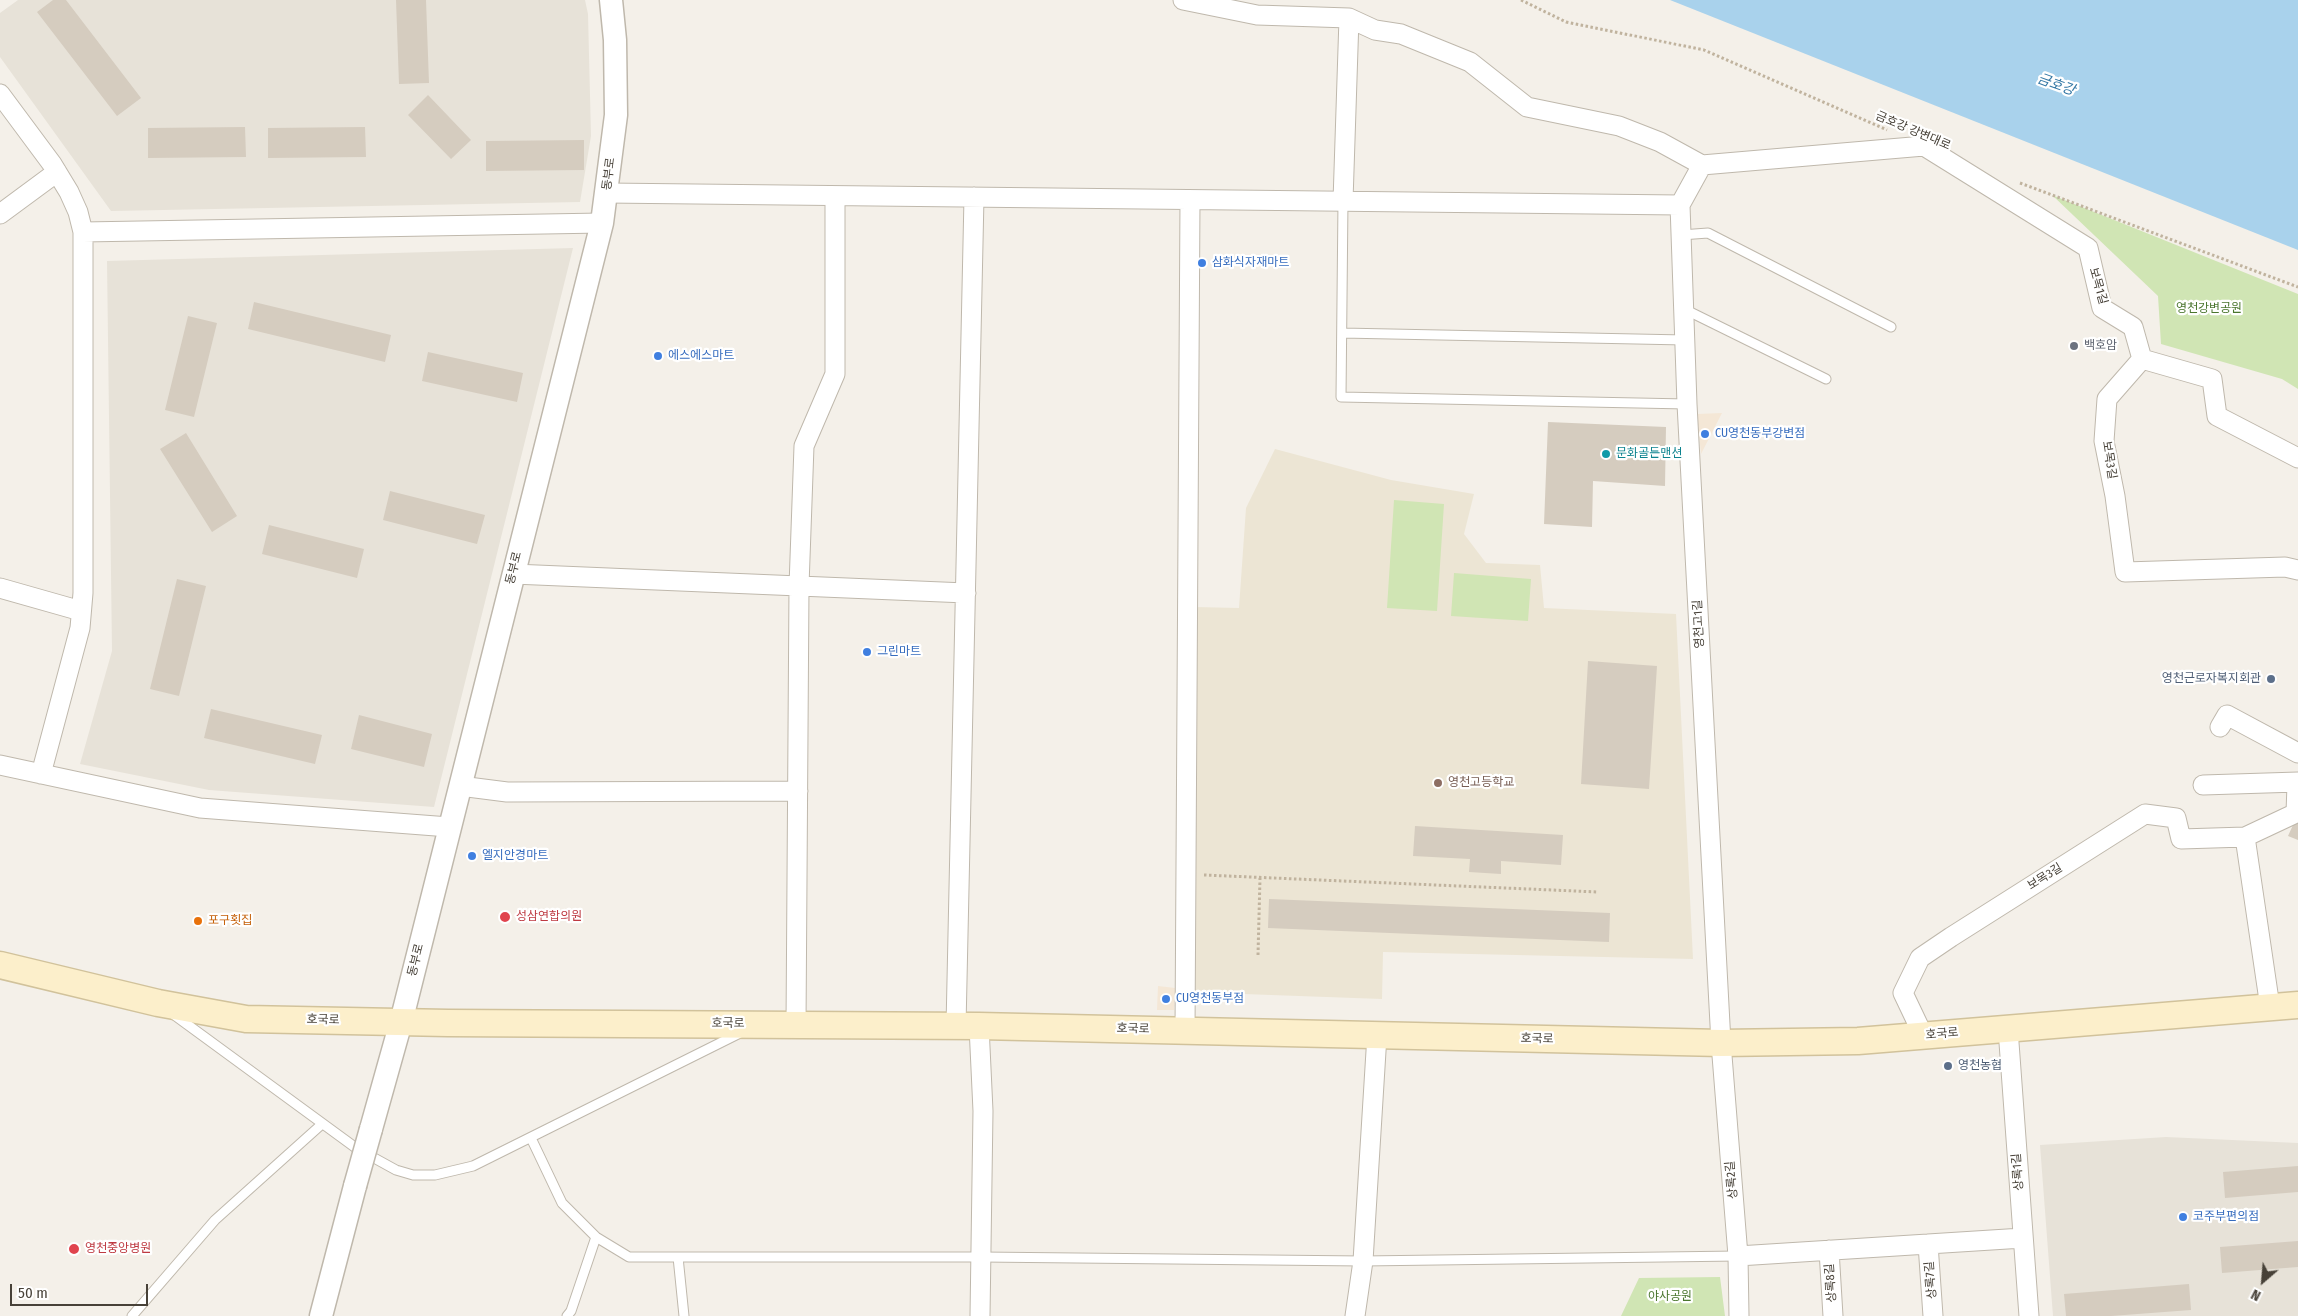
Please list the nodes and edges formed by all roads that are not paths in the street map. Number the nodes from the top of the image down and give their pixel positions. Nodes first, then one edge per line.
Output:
1 (611, 0) edge
2 (1183, 0) edge
3 (1349, 18) junction
4 (0, 94) edge
5 (1702, 165) junction
6 (57, 172) junction
7 (606, 193) junction
8 (835, 196) junction
9 (974, 197) junction
10 (1190, 200) junction
11 (1343, 201) junction
12 (1680, 205) junction
13 (0, 214) edge
14 (602, 223) junction
15 (82, 232) junction
16 (1681, 235) junction
17 (1683, 309) junction
18 (1891, 327) dead end
19 (1342, 333) junction
20 (1684, 340) junction
21 (2142, 359) junction
22 (1826, 379) dead end
23 (1687, 404) junction
24 (2298, 458) edge
25 (2298, 570) edge
26 (513, 574) junction
27 (799, 586) junction
28 (0, 588) edge
29 (966, 593) junction
30 (82, 611) junction
31 (2220, 727) dead end
32 (2298, 753) edge
33 (0, 765) edge
34 (41, 774) junction
35 (2298, 783) edge
36 (2203, 785) dead end
37 (460, 786) junction
38 (798, 791) junction
39 (449, 827) junction
40 (2245, 837) junction
41 (0, 965) edge
42 (158, 1003) junction
43 (2298, 1005) edge
44 (2270, 1008) junction
45 (401, 1022) junction
46 (758, 1024) junction
47 (796, 1025) junction
48 (968, 1026) junction
49 (2008, 1029) junction
50 (1184, 1030) junction
51 (1377, 1035) junction
52 (1923, 1035) junction
53 (1721, 1043) junction
54 (322, 1124) junction
55 (531, 1138) junction
56 (596, 1236) junction
57 (2023, 1238) junction
58 (1928, 1244) junction
59 (1828, 1250) junction
60 (1738, 1256) junction
61 (981, 1257) junction
62 (678, 1258) junction
63 (1362, 1261) junction
64 (132, 1316) edge
65 (321, 1316) edge
66 (567, 1316) edge
67 (684, 1316) edge
68 (980, 1316) edge
69 (1355, 1316) edge
70 (1739, 1316) edge
71 (1833, 1316) edge
72 (1933, 1316) edge
73 (2029, 1316) edge

1 - 7 street, 동부로
2 - 3 street
3 - 5 street
3 - 11 street
4 - 6 street
5 - 12 street
5 - 21 street, 보목1길
6 - 13 street
6 - 15 street
7 - 8 street
7 - 14 street, 동부로
8 - 9 street
8 - 27 street
9 - 10 street
9 - 29 street
10 - 11 street
10 - 50 street
11 - 12 street
11 - 19 lane
12 - 16 street, 영천고1길
14 - 15 street
14 - 26 street, 동부로
15 - 30 street
16 - 17 street, 영천고1길
16 - 18 lane
17 - 20 street, 영천고1길
17 - 22 lane
19 - 20 lane
19 - 23 lane
20 - 23 street, 영천고1길
21 - 24 street
21 - 25 street, 보목3길
23 - 53 street, 영천고1길
26 - 27 street
26 - 37 street, 동부로
27 - 29 street
27 - 38 street
28 - 30 street
29 - 48 street
30 - 34 street
31 - 32 street
33 - 34 street
34 - 39 street
35 - 36 street
35 - 40 street
37 - 38 street
37 - 39 street, 동부로
38 - 47 street
39 - 45 street, 동부로
40 - 44 street
40 - 52 street, 보목3길
41 - 42 main road, 호국로
42 - 45 main road, 호국로
42 - 54 lane
43 - 44 main road, 호국로
44 - 49 main road, 호국로
45 - 46 main road, 호국로
45 - 65 street, 동부로, bridge
46 - 47 main road, 호국로
46 - 55 lane
47 - 48 main road, 호국로
48 - 50 main road, 호국로
48 - 61 street
49 - 52 main road, 호국로
49 - 57 street, 상록1길
50 - 51 main road, 호국로
51 - 53 main road, 호국로
51 - 63 street
52 - 53 main road, 호국로
53 - 60 street, 상록2길
54 - 55 lane
54 - 64 lane
55 - 56 lane
56 - 62 lane
56 - 66 lane
57 - 58 street
57 - 73 street, 상록1길
58 - 59 street
58 - 72 street, 상록7길
59 - 60 street
59 - 71 street, 상록8길
60 - 63 lane
60 - 70 street, 상록2길
61 - 62 lane
61 - 63 lane
61 - 68 street
62 - 67 lane
63 - 69 street

